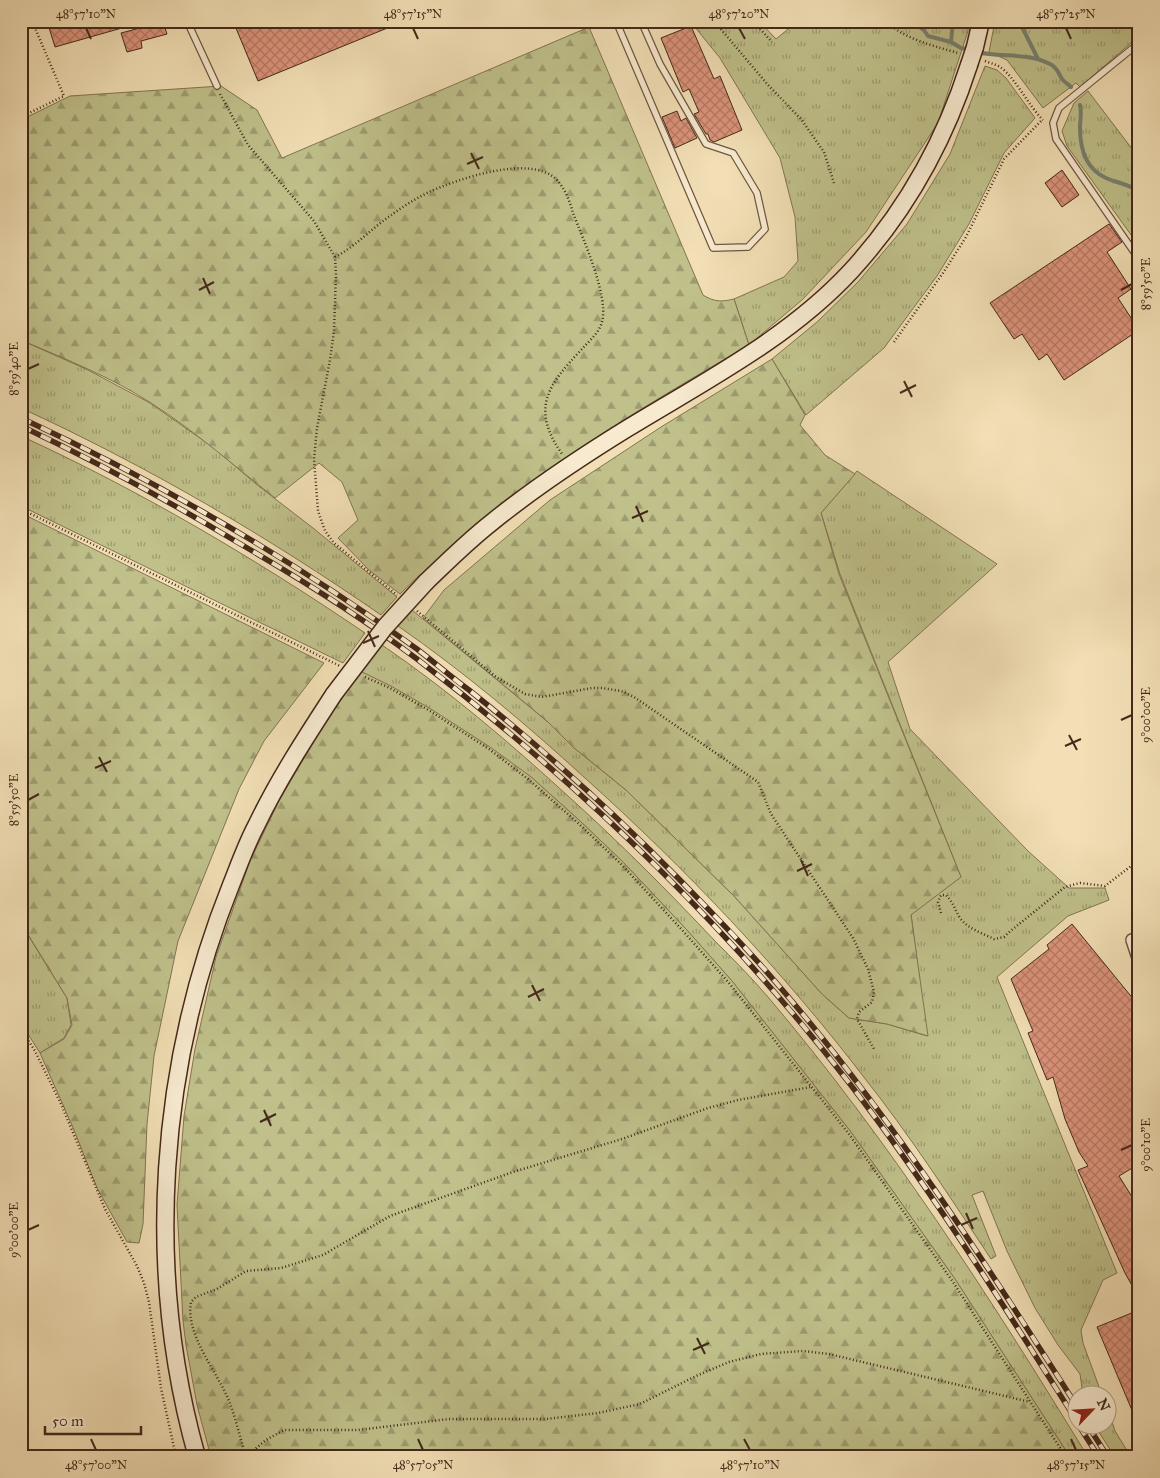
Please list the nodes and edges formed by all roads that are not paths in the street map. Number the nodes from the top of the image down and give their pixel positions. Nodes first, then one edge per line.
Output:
1 (187, 21) edge
2 (616, 21) edge
3 (641, 21) edge
4 (981, 21) edge
5 (1139, 42) edge
6 (217, 86) road end
7 (1134, 252) dead end
8 (1132, 940) dead end
9 (1139, 961) edge
10 (197, 1457) edge

1 - 6 lane
2 - 3 lane
4 - 10 main road, bridge
5 - 7 lane
8 - 9 street

